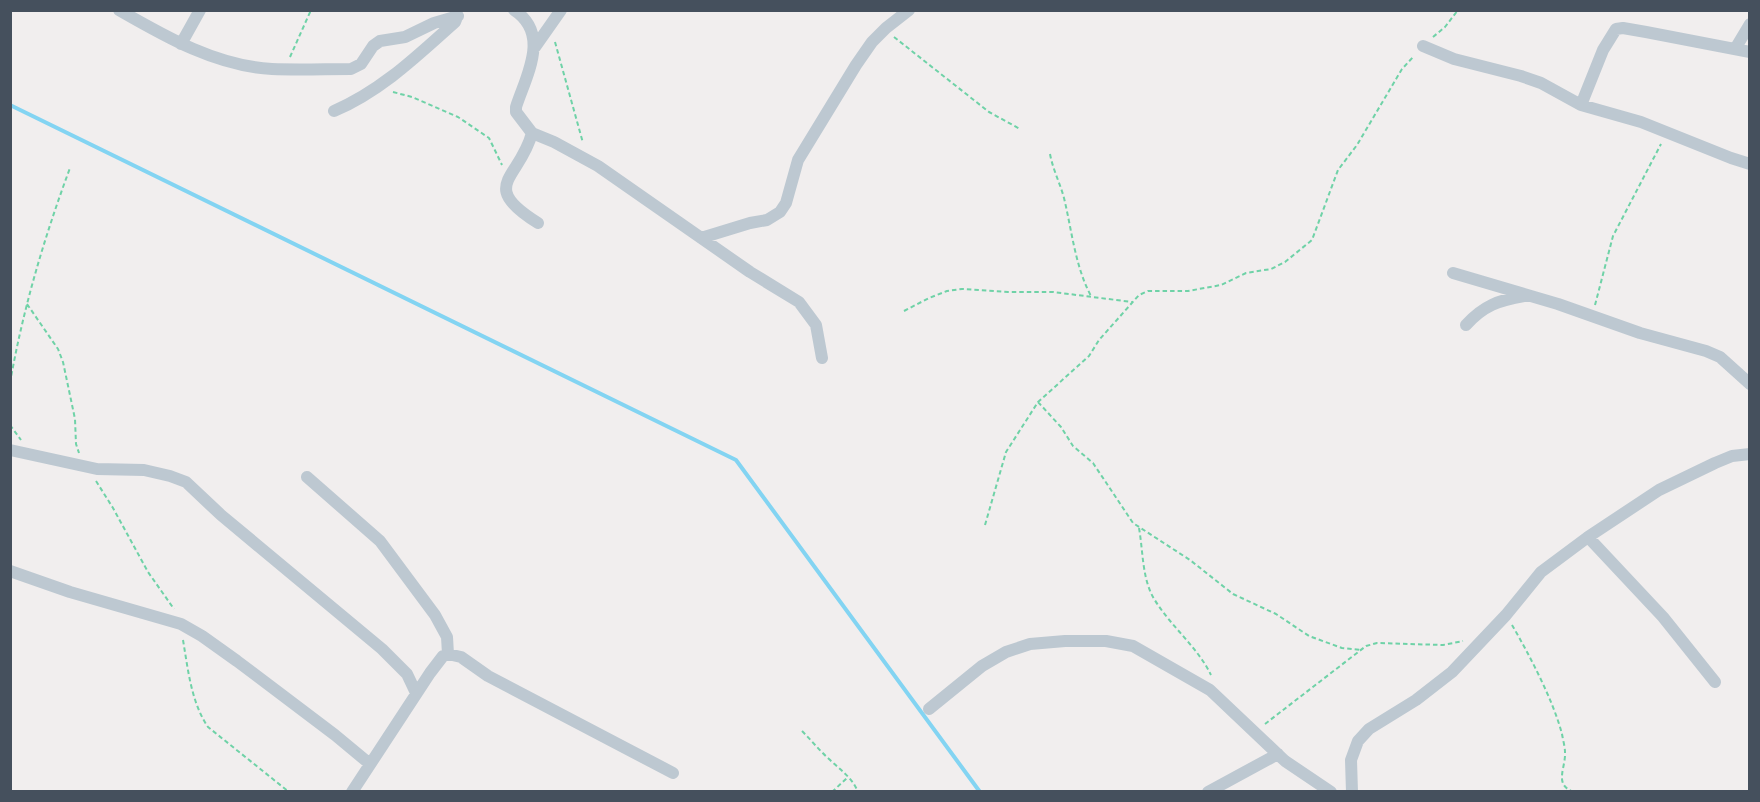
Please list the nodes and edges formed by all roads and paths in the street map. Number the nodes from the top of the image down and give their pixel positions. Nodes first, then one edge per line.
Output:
1 (119, 10) edge
2 (200, 10) edge
3 (311, 10) edge
4 (514, 10) edge
5 (561, 10) edge
6 (909, 10) edge
7 (1458, 10) edge
8 (459, 13) edge
9 (1749, 24) edge
10 (550, 26) junction
11 (884, 30) junction
12 (181, 44) junction
13 (1423, 46) junction
14 (535, 47) junction
15 (1735, 49) junction
16 (1749, 52) edge
17 (284, 69) junction
18 (375, 90) junction
19 (1581, 105) junction
20 (334, 111) dead end
21 (1020, 129) dead end
22 (1667, 132) junction
23 (532, 133) junction
24 (1050, 154) dead end
25 (585, 158) junction
26 (1749, 164) edge
27 (70, 168) dead end
28 (508, 179) junction
29 (538, 223) dead end
30 (700, 238) junction
31 (1453, 273) dead end
32 (1528, 295) junction
33 (1091, 296) junction
34 (1132, 302) junction
35 (27, 304) junction
36 (904, 311) dead end
37 (1592, 316) junction
38 (1466, 325) dead end
39 (822, 358) dead end
40 (10, 383) edge
41 (1749, 384) edge
42 (1038, 402) junction
43 (10, 450) edge
44 (1749, 454) edge
45 (83, 466) junction
46 (307, 477) dead end
47 (985, 525) dead end
48 (1139, 527) junction
49 (1588, 537) junction
50 (10, 571) edge
51 (1506, 615) junction
52 (181, 624) junction
53 (1483, 638) junction
54 (1361, 650) junction
55 (448, 654) junction
56 (1211, 676) dead end
57 (1715, 682) dead end
58 (417, 693) junction
59 (929, 709) dead end
60 (802, 730) dead end
61 (1256, 732) junction
62 (1278, 754) junction
63 (370, 764) junction
64 (673, 773) dead end
65 (848, 776) junction
66 (289, 792) edge
67 (352, 792) edge
68 (832, 792) edge
69 (858, 792) edge
70 (1208, 792) edge
71 (1331, 792) edge
72 (1352, 792) edge
73 (1574, 792) edge

1 - 12 street
2 - 12 street
3 - 17 path
4 - 14 street
5 - 10 street
6 - 11 street
7 - 13 path
8 - 17 street
8 - 18 street
9 - 15 street
10 - 14 street
10 - 25 path
11 - 21 path
11 - 30 street
12 - 17 street
13 - 19 street
13 - 34 path
14 - 23 street
15 - 16 street
15 - 19 street
18 - 20 street
18 - 28 path
19 - 22 street
22 - 26 street
22 - 37 path
23 - 25 street
23 - 28 street
24 - 33 path
25 - 30 street
27 - 35 path
28 - 29 street
30 - 39 street
31 - 32 street
32 - 37 street
32 - 38 street
33 - 34 path
33 - 36 path
34 - 42 path
35 - 40 path
35 - 45 path
37 - 41 street
42 - 47 path
42 - 48 path
43 - 45 street
44 - 49 street
45 - 52 path
45 - 58 street
46 - 55 street
48 - 54 path
48 - 56 path
49 - 51 street
49 - 57 street
50 - 52 street
51 - 53 street
51 - 73 path
52 - 63 street
52 - 66 path
53 - 54 path
53 - 72 street
54 - 61 path
55 - 58 street
55 - 64 street
58 - 63 street
59 - 61 street
60 - 65 path
61 - 62 street
62 - 70 street
62 - 71 street
63 - 67 street
65 - 68 path
65 - 69 path

